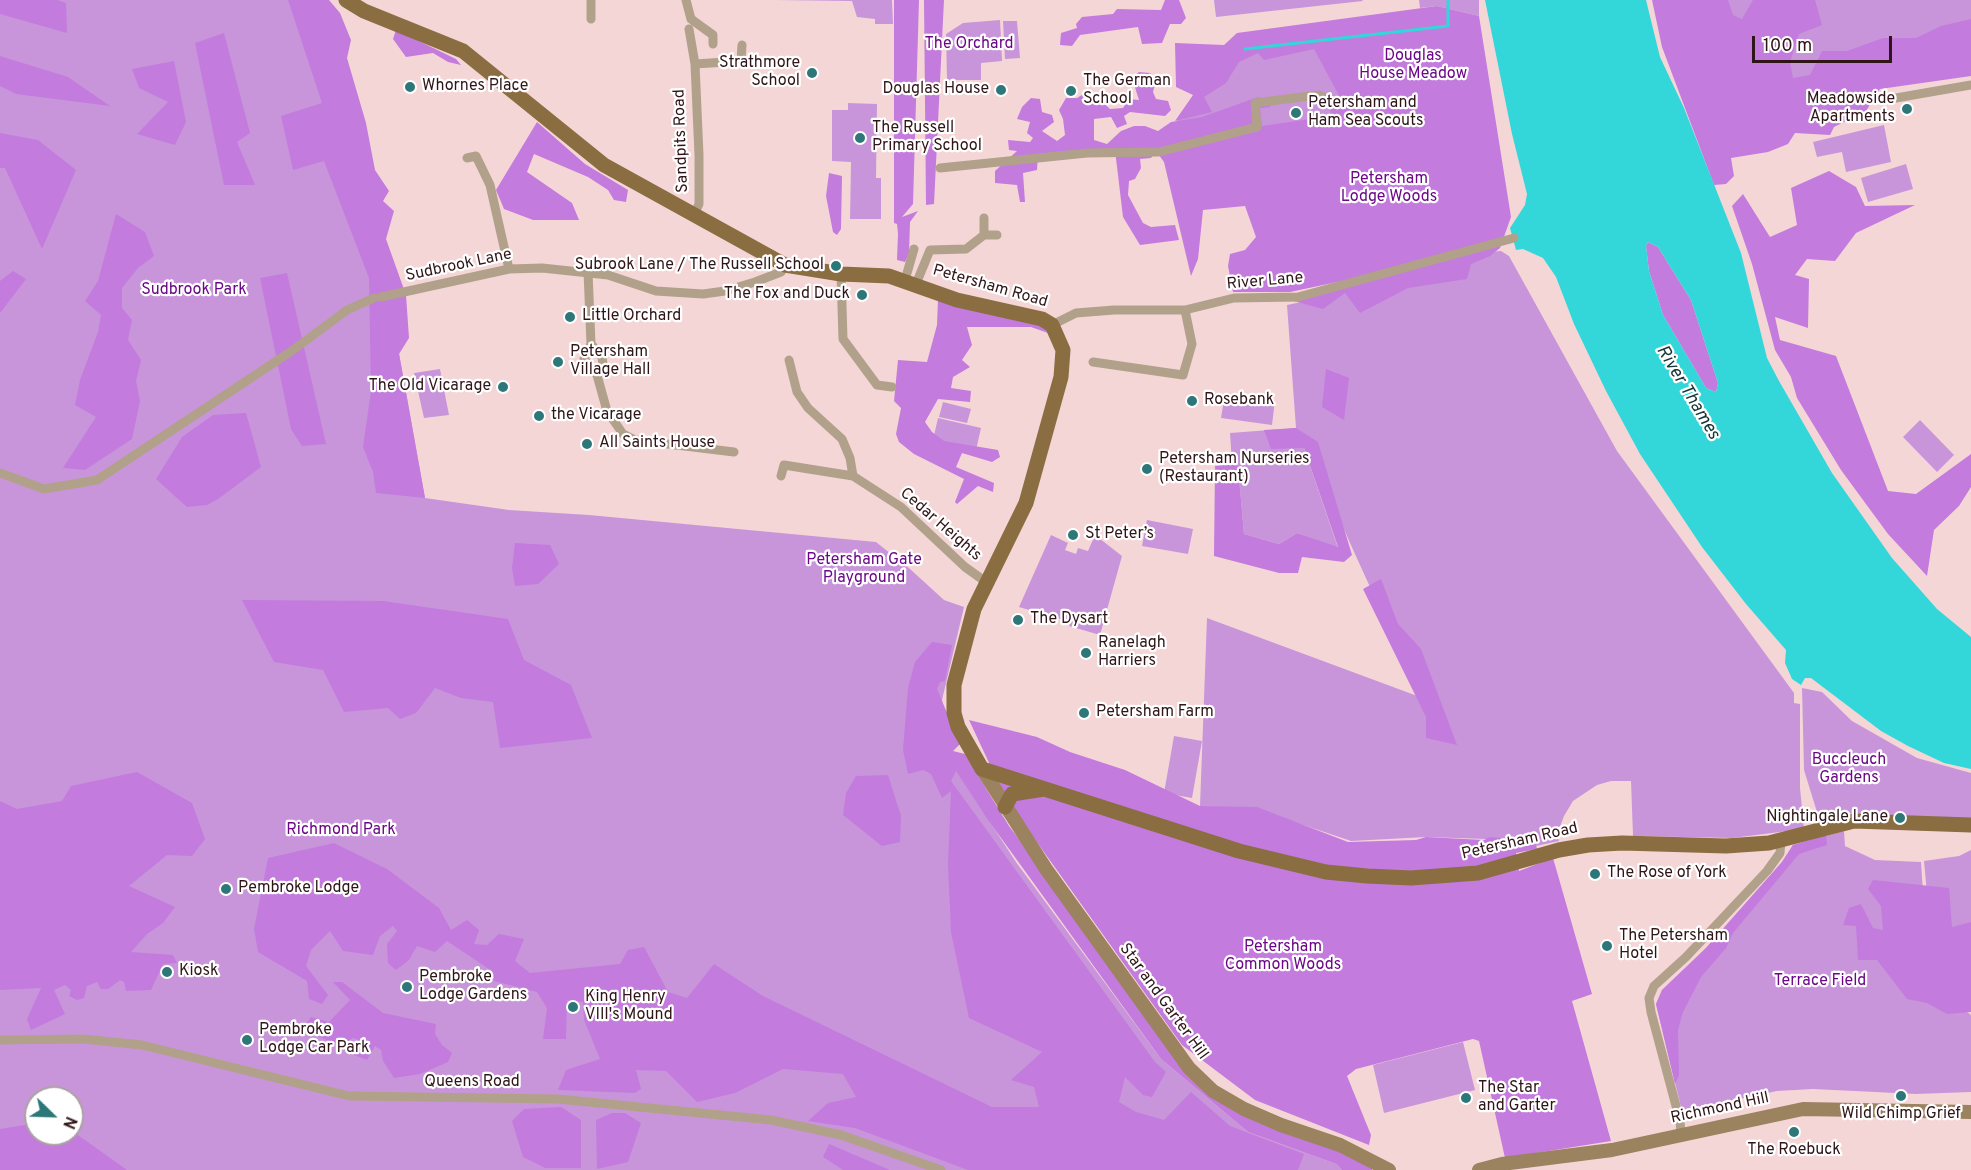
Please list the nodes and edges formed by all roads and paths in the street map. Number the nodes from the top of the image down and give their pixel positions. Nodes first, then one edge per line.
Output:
1 (346, 0) edge
2 (591, 0) edge
3 (686, 0) edge
4 (591, 19) dead end
5 (689, 29) dead end
6 (713, 44) dead end
7 (742, 45) dead end
8 (695, 64) junction
9 (1971, 85) edge
10 (1896, 98) dead end
11 (1329, 99) dead end
12 (467, 158) dead end
13 (940, 168) dead end
14 (694, 215) junction
15 (984, 218) dead end
16 (984, 235) junction
17 (997, 235) dead end
18 (1514, 238) dead end
19 (914, 249) dead end
20 (785, 266) junction
21 (509, 269) junction
22 (588, 272) junction
23 (841, 274) junction
24 (910, 282) junction
25 (1185, 310) junction
26 (1052, 326) junction
27 (591, 344) junction
28 (789, 360) dead end
29 (1093, 362) dead end
30 (597, 375) junction
31 (892, 387) dead end
32 (734, 452) dead end
33 (0, 473) edge
34 (781, 476) dead end
35 (853, 476) junction
36 (986, 582) junction
37 (982, 769) junction
38 (1050, 789) junction
39 (1005, 807) junction
40 (1971, 825) edge
41 (1780, 841) junction
42 (0, 1041) edge
43 (1971, 1112) edge
44 (1681, 1133) junction
45 (1522, 1163) junction
46 (941, 1170) edge
47 (1389, 1170) edge
48 (1479, 1170) edge
49 (1502, 1170) edge

1 - 14 main road, Petersham Road
2 - 4 street
3 - 6 street
5 - 8 street, Sandpits Road
7 - 8 street
8 - 14 street, Sandpits Road
9 - 10 street
11 - 13 street
12 - 21 street
14 - 20 main road, Petersham Road
15 - 16 street
16 - 17 street
16 - 24 street
18 - 25 street, River Lane
19 - 24 street
20 - 22 street, Sudbrook Lane
20 - 23 main road, Petersham Road
21 - 22 street, Sudbrook Lane
21 - 33 street, Sudbrook Lane
22 - 27 street
23 - 24 main road, Petersham Road
23 - 31 street
24 - 26 main road, Petersham Road
25 - 26 street, River Lane
25 - 29 street
26 - 36 main road, Petersham Road
27 - 30 street
27 - 30 street
28 - 35 street
30 - 32 street
34 - 35 street, Cedar Heights
35 - 36 street, Cedar Heights
36 - 37 main road, Petersham Road
37 - 38 main road, Petersham Road
37 - 39 main road, Star and Garter Hill
38 - 39 main road, Petersham Road
38 - 41 main road, Petersham Road
39 - 47 main road, Star and Garter Hill
40 - 41 main road, Petersham Road
41 - 44 street
42 - 46 street, Queens Road
43 - 44 main road, Richmond Hill
44 - 45 main road, Richmond Hill
45 - 48 main road, Richmond Hill
45 - 49 main road

